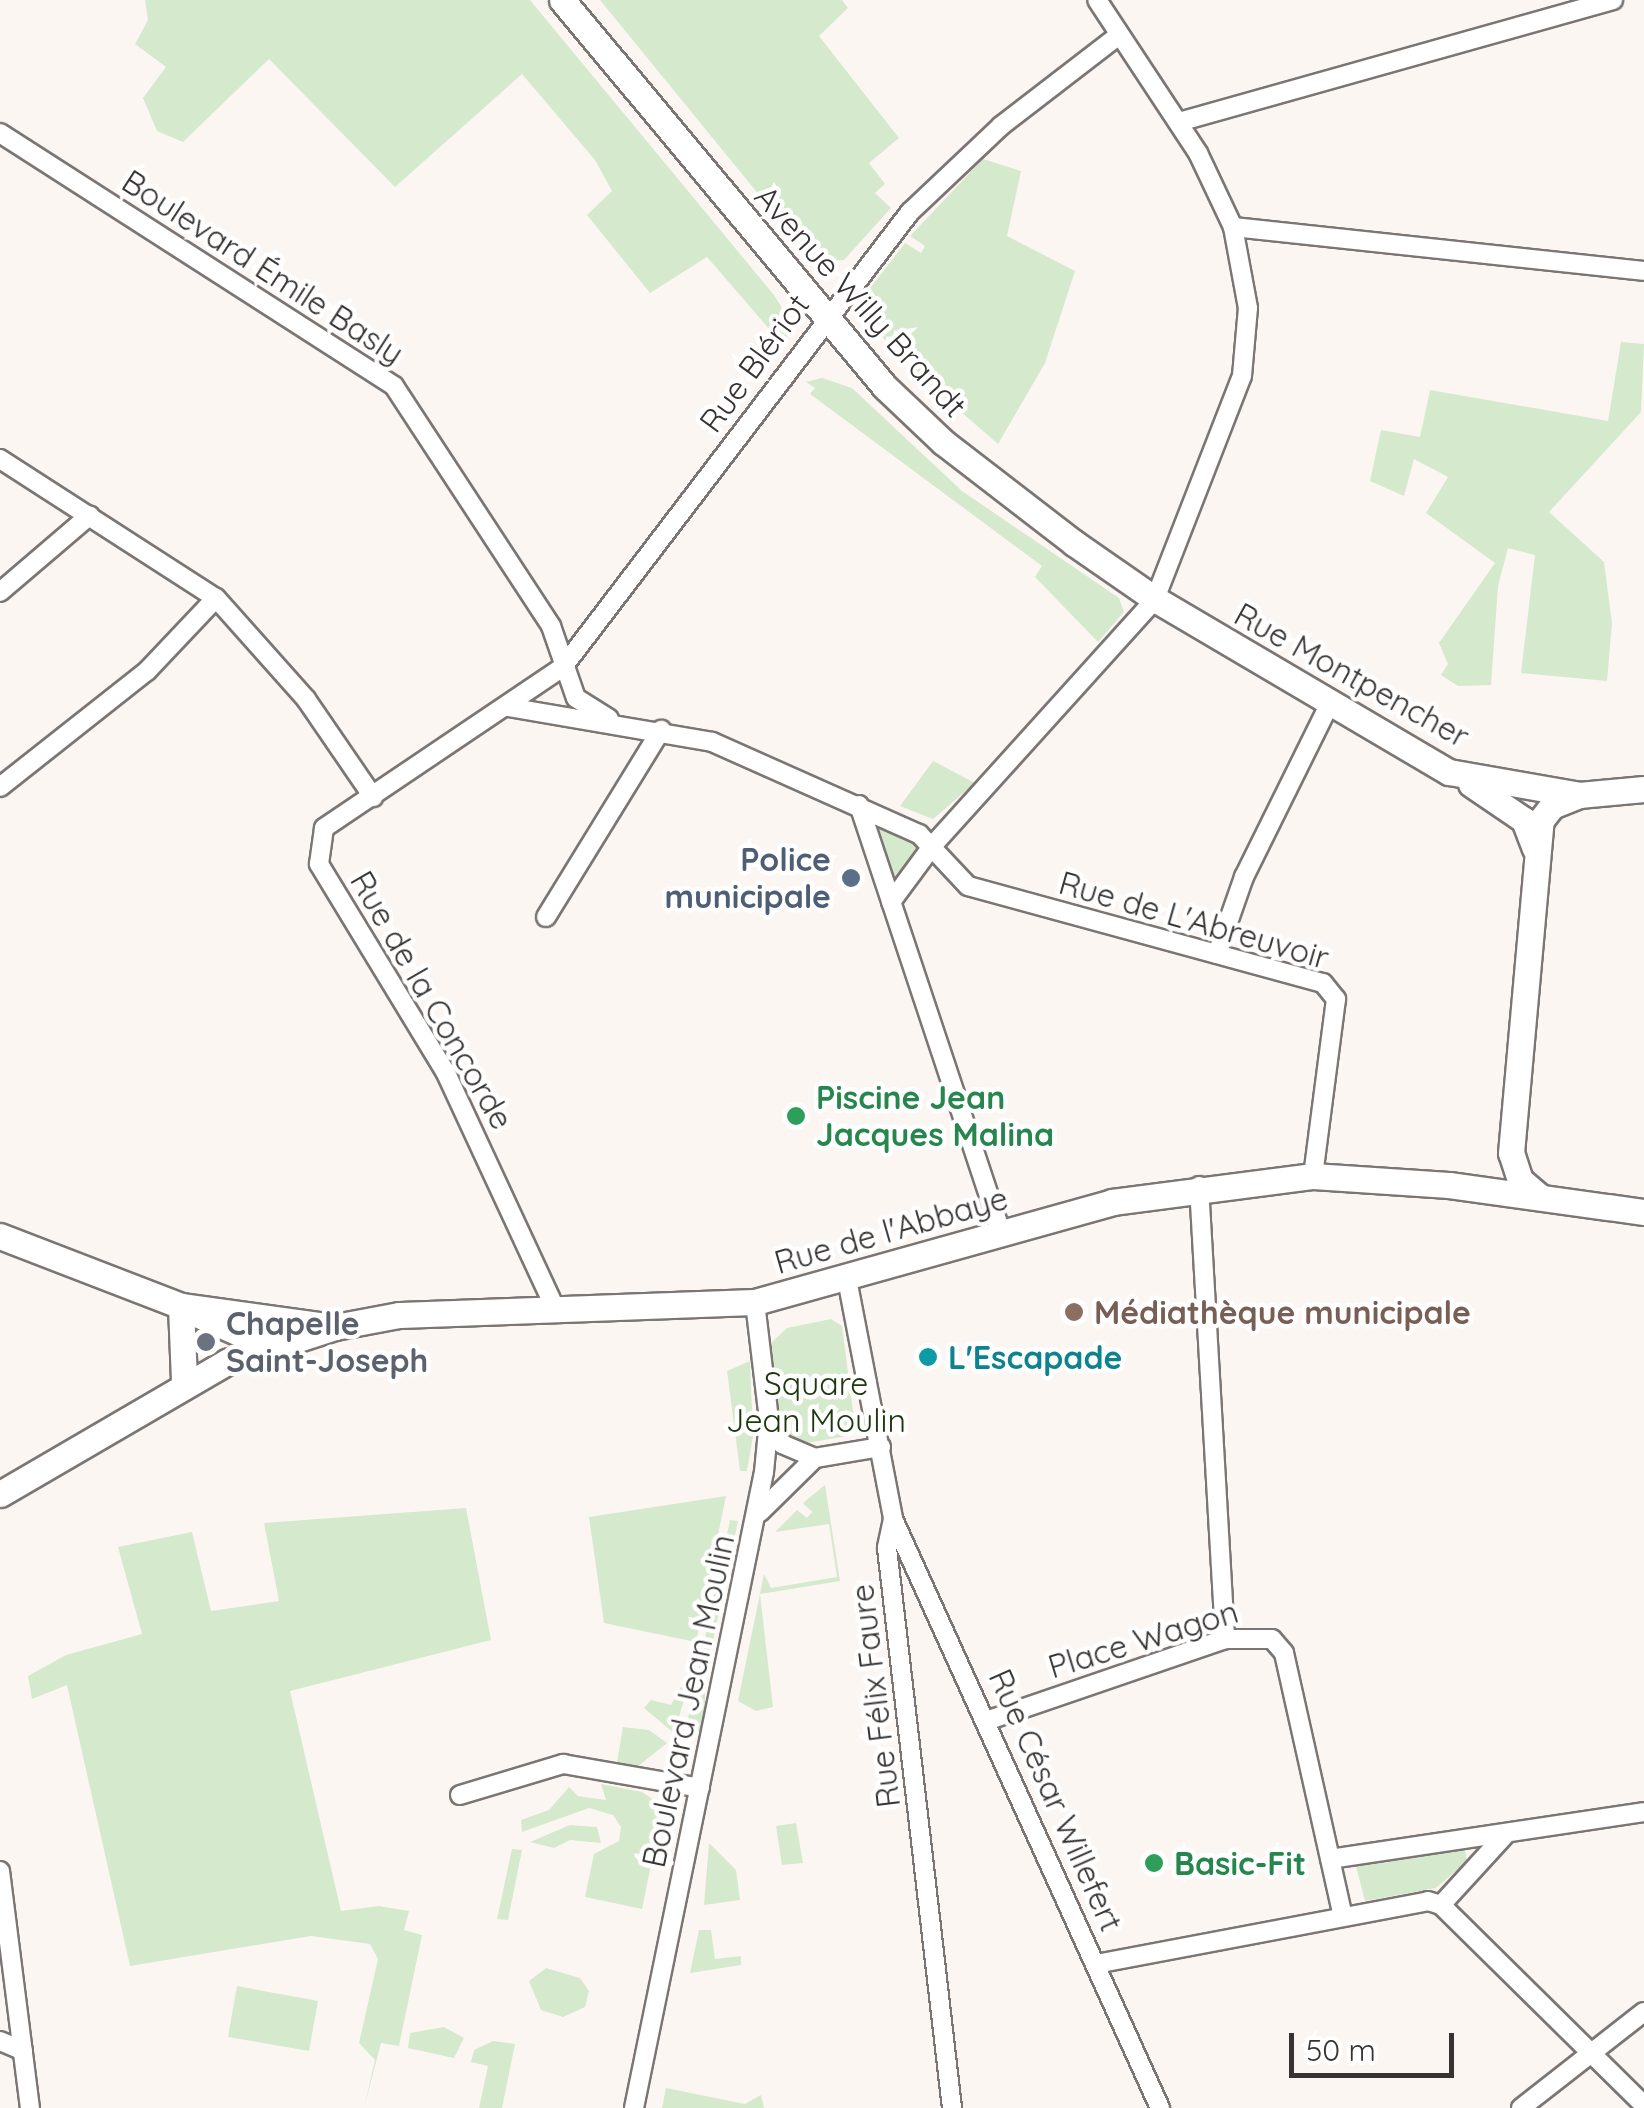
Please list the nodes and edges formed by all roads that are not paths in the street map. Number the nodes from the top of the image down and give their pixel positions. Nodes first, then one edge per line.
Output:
1 (562, 0) edge
2 (1097, 0) edge
3 (1613, 0) edge
4 (1118, 36) junction
5 (1179, 122) junction
6 (0, 133) edge
7 (1233, 227) junction
8 (1644, 271) edge
9 (824, 319) junction
10 (0, 460) edge
11 (90, 515) junction
12 (0, 592) edge
13 (216, 598) junction
14 (1156, 599) junction
15 (563, 666) junction
16 (1330, 703) junction
17 (508, 707) junction
18 (624, 724) junction
19 (661, 730) junction
20 (1449, 772) junction
21 (0, 787) edge
22 (1644, 789) edge
23 (1579, 795) junction
24 (374, 797) junction
25 (859, 805) junction
26 (934, 845) junction
27 (1539, 868) junction
28 (892, 902) junction
29 (546, 917) dead end
30 (1216, 954) junction
31 (1511, 1154) junction
32 (1314, 1176) junction
33 (1198, 1186) junction
34 (1463, 1187) junction
35 (1538, 1196) junction
36 (1644, 1212) edge
37 (1002, 1231) junction
38 (0, 1236) edge
39 (847, 1279) junction
40 (756, 1302) junction
41 (181, 1306) junction
42 (555, 1308) junction
43 (335, 1328) junction
44 (270, 1346) junction
45 (184, 1382) junction
46 (769, 1420) junction
47 (881, 1447) junction
48 (816, 1458) junction
49 (0, 1494) edge
50 (893, 1519) junction
51 (755, 1521) junction
52 (920, 1568) junction
53 (890, 1577) junction
54 (1226, 1639) junction
55 (989, 1720) junction
56 (700, 1788) junction
57 (460, 1794) dead end
58 (1644, 1812) edge
59 (1505, 1835) junction
60 (1330, 1859) junction
61 (0, 1871) edge
62 (1441, 1905) junction
63 (1342, 1913) junction
64 (1096, 1964) junction
65 (1644, 2012) edge
66 (0, 2041) edge
67 (23, 2050) junction
68 (1592, 2052) junction
69 (1644, 2105) edge
70 (30, 2108) edge
71 (634, 2108) edge
72 (952, 2108) edge
73 (1160, 2108) edge
74 (1521, 2108) edge

1 - 9 street, Avenue Willy Brandt
2 - 4 street
3 - 5 street
4 - 5 street
4 - 9 street, Rue Blériot
5 - 7 street
6 - 15 street, Boulevard Émile Basly
7 - 8 street
7 - 14 street
9 - 14 street, Avenue Willy Brandt
9 - 15 street, Rue Blériot
10 - 11 street
11 - 12 street
11 - 13 street
13 - 21 street
13 - 24 street
14 - 16 street, Rue Montpencher
14 - 26 street
15 - 17 street, Rue Blériot
15 - 18 street, Boulevard Émile Basly
16 - 20 street, Rue Montpencher
16 - 30 street
17 - 18 street
17 - 24 street, Rue Blériot
18 - 19 street
19 - 25 street
19 - 29 street
20 - 23 street, Rue Montpencher
20 - 27 street
22 - 23 street, Rue Montpencher
23 - 27 street
24 - 42 street, Rue de la Concorde
25 - 26 street
25 - 28 street
26 - 28 street
26 - 30 street, Rue de L'Abreuvoir
27 - 31 street
28 - 37 street
30 - 32 street, Rue de L'Abreuvoir
31 - 34 street
31 - 35 street
32 - 33 street, Rue de l'Abbaye
32 - 34 street, Rue de l'Abbaye
33 - 37 street, Rue de l'Abbaye
33 - 54 street
34 - 35 street, Rue de l'Abbaye
35 - 36 street, Rue de l'Abbaye
37 - 39 street, Rue de l'Abbaye
38 - 41 street
39 - 40 street, Rue de l'Abbaye
39 - 47 street, Rue Félix Faure
40 - 42 street, Rue de l'Abbaye
40 - 46 street, Boulevard Jean Moulin
41 - 43 street
41 - 44 street
41 - 45 street
42 - 43 street, Rue de l'Abbaye
43 - 44 street
44 - 45 street
45 - 49 street
46 - 48 street
46 - 51 street, Boulevard Jean Moulin
47 - 48 street
47 - 50 street, Rue Félix Faure
48 - 51 street
50 - 52 street, Rue César Willefert
50 - 53 street, Rue Félix Faure
51 - 56 street, Boulevard Jean Moulin
52 - 53 street
52 - 55 street, Rue César Willefert
53 - 72 street, Rue Félix Faure
54 - 55 street, Place Wagon
54 - 60 street, Place Wagon
55 - 64 street, Rue César Willefert
56 - 57 street
56 - 71 street, Boulevard Jean Moulin
58 - 59 street
59 - 60 street
59 - 62 street
60 - 63 street, Place Wagon
61 - 67 street
62 - 63 street
62 - 68 street
63 - 64 street
64 - 73 street, Rue César Willefert
65 - 68 street
66 - 67 street
67 - 70 street
68 - 69 street
68 - 74 street

